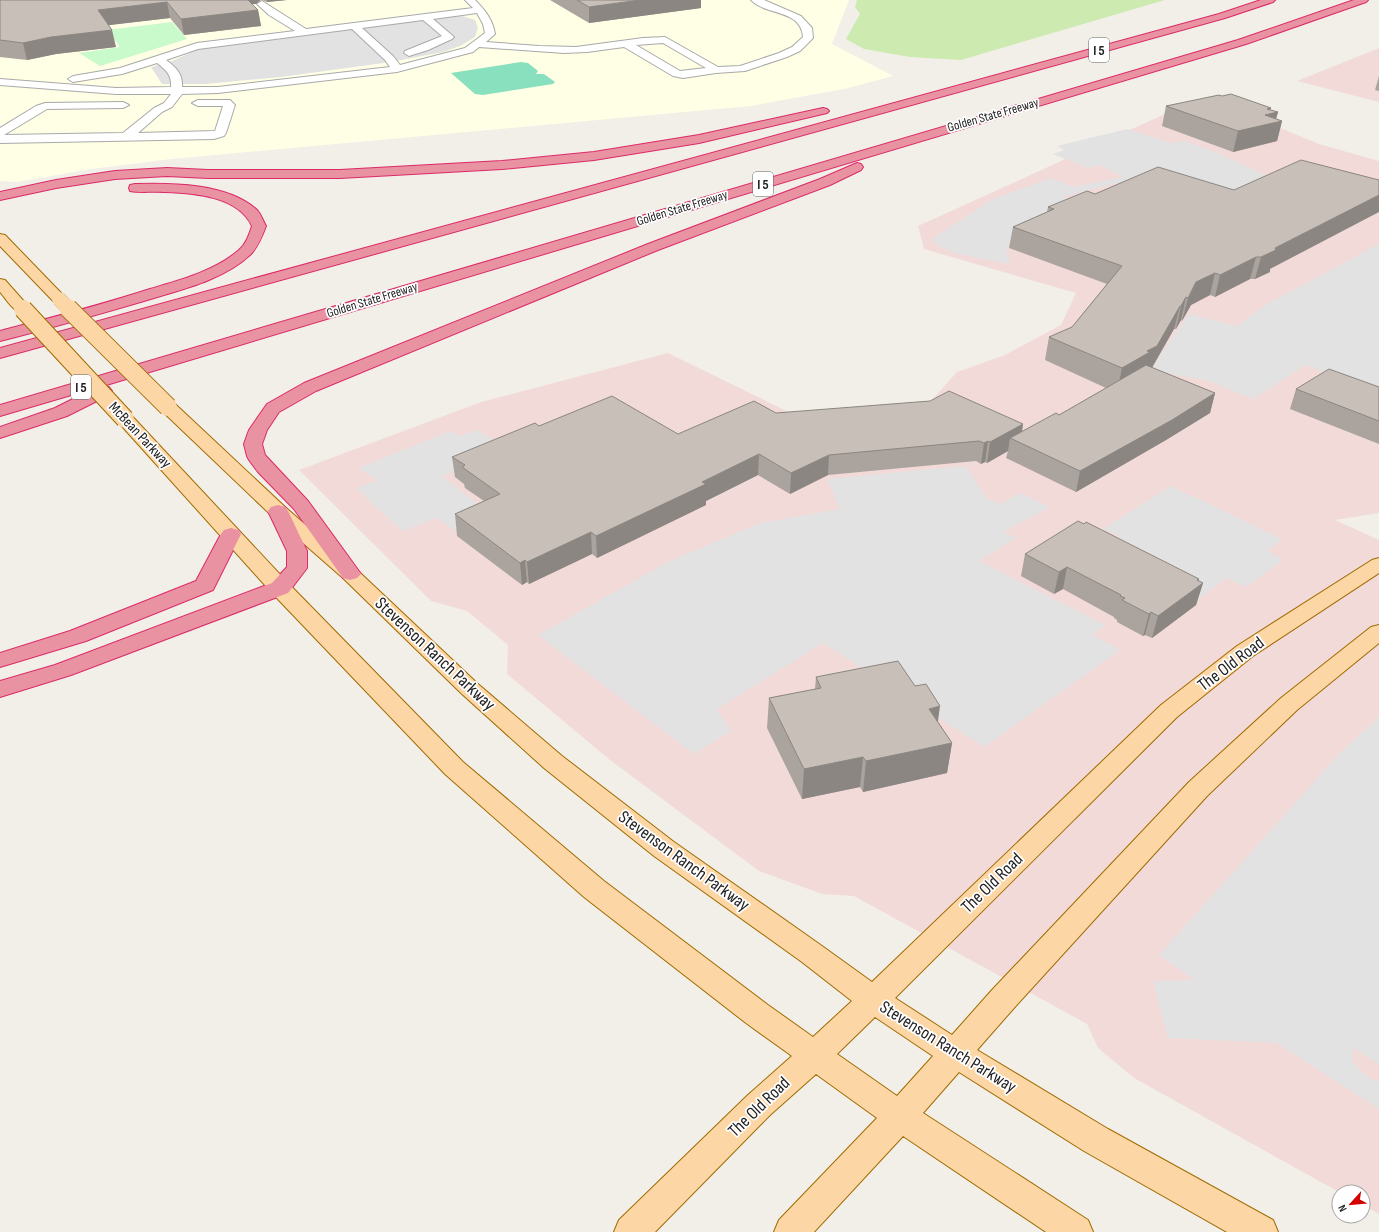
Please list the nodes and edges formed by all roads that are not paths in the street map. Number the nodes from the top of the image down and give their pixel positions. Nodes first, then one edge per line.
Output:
1 (470, 0) edge
2 (756, 0) edge
3 (1270, 0) edge
4 (1363, 0) edge
5 (262, 4) dead end
6 (480, 10) junction
7 (426, 17) junction
8 (354, 26) junction
9 (304, 33) junction
10 (477, 44) junction
11 (627, 44) junction
12 (389, 58) junction
13 (160, 60) junction
14 (373, 60) dead end
15 (397, 69) junction
16 (716, 70) junction
17 (0, 82) edge
18 (26, 84) junction
19 (180, 85) junction
20 (927, 97) junction
21 (168, 105) junction
22 (857, 105) dead end
23 (834, 109) dead end
24 (0, 133) edge
25 (926, 135) junction
26 (126, 137) junction
27 (0, 139) edge
28 (123, 189) dead end
29 (104, 190) dead end
30 (74, 195) dead end
31 (0, 196) edge
32 (0, 238) edge
33 (0, 284) edge
34 (0, 336) edge
35 (0, 353) edge
36 (162, 363) junction
37 (0, 410) edge
38 (0, 433) edge
39 (278, 511) junction
40 (231, 534) junction
41 (1379, 564) edge
42 (350, 574) junction
43 (280, 588) junction
44 (1379, 632) edge
45 (0, 660) edge
46 (0, 689) edge
47 (873, 1000) junction
48 (955, 1053) junction
49 (814, 1056) junction
50 (900, 1116) junction
51 (631, 1232) edge
52 (791, 1232) edge
53 (1076, 1232) edge
54 (1261, 1232) edge

1 - 6 lane
2 - 16 lane
3 - 20 highway, I 5
4 - 25 highway, Golden State Freeway / I 5
5 - 9 lane
6 - 7 lane
6 - 10 lane
7 - 8 lane
7 - 12 lane
8 - 9 lane
8 - 12 lane
9 - 13 lane
10 - 11 lane
10 - 15 lane
11 - 16 lane
11 - 16 lane
12 - 14 lane
12 - 15 lane
13 - 18 lane
13 - 19 lane
15 - 19 lane
17 - 18 lane
18 - 19 lane
19 - 21 lane
20 - 22 highway
20 - 35 highway, I 5
21 - 24 lane
21 - 26 lane
21 - 26 lane
23 - 31 highway
25 - 36 highway, Golden State Freeway / I 5
25 - 42 highway
26 - 27 lane
28 - 34 highway
29 - 30 highway
32 - 39 main road, Stevenson Ranch Parkway, bridge
33 - 40 main road, McBean Parkway, bridge
36 - 37 highway, Golden State Freeway / I 5
36 - 38 highway
39 - 42 main road, Stevenson Ranch Parkway
39 - 43 highway
40 - 43 main road, McBean Parkway
40 - 45 highway
41 - 47 main road, The Old Road
42 - 47 main road, Stevenson Ranch Parkway
43 - 46 highway
43 - 49 main road
44 - 48 main road
47 - 48 main road, Stevenson Ranch Parkway
47 - 49 main road, The Old Road
48 - 50 main road
48 - 54 main road, Stevenson Ranch Parkway
49 - 50 main road
49 - 51 main road, The Old Road
50 - 52 main road
50 - 53 main road

